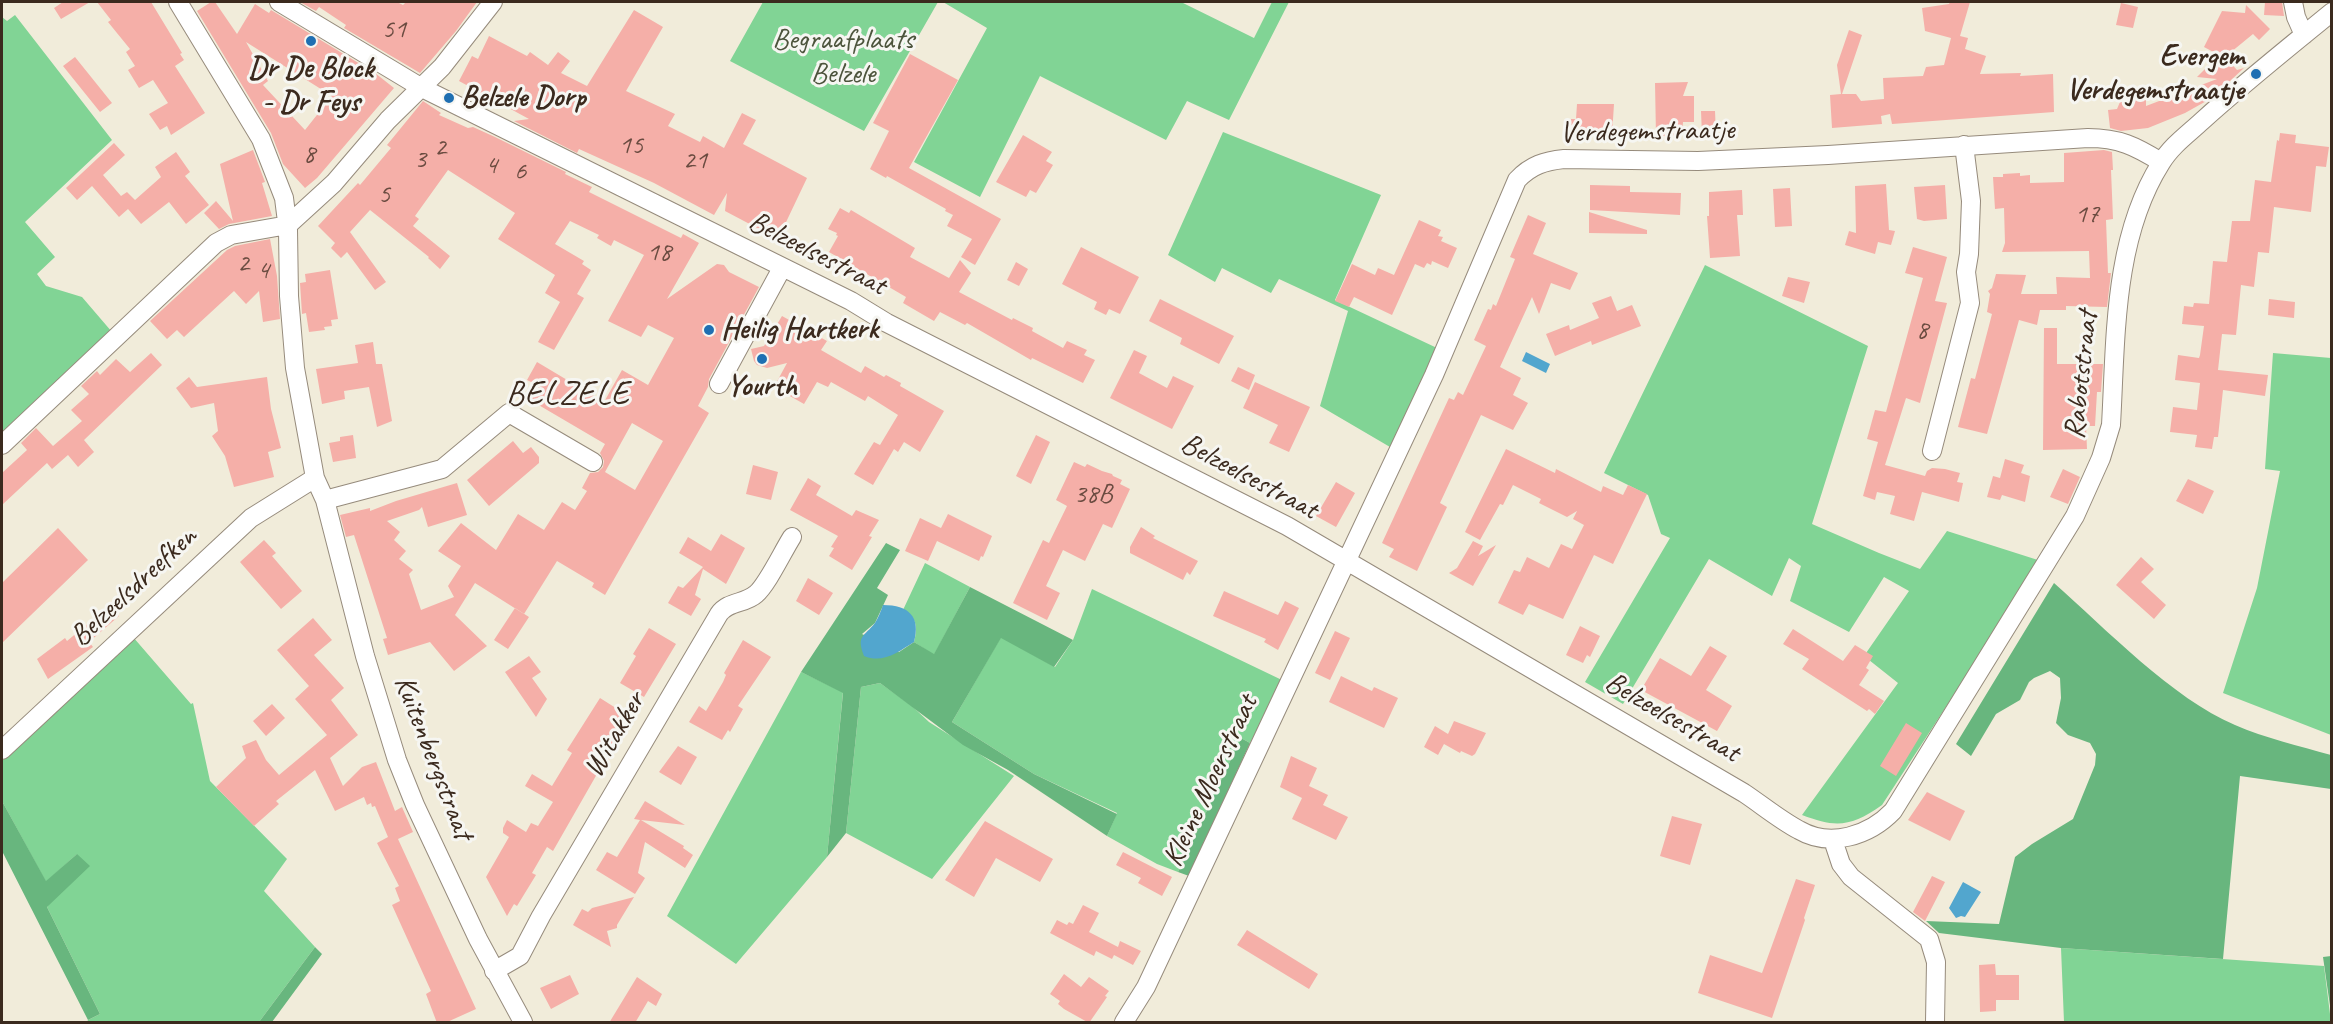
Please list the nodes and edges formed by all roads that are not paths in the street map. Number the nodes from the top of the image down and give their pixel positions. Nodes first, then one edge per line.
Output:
1 (178, 2) edge
2 (279, 2) edge
3 (493, 2) edge
4 (2293, 2) edge
5 (2331, 12) edge
6 (2304, 35) junction
7 (422, 88) junction
8 (1964, 145) junction
9 (2161, 162) junction
10 (288, 225) junction
11 (782, 268) junction
12 (719, 384) dead end
13 (2, 445) edge
14 (1932, 451) dead end
15 (593, 462) dead end
16 (315, 478) junction
17 (325, 500) junction
18 (792, 537) dead end
19 (1346, 562) junction
20 (2, 750) edge
21 (1833, 840) junction
22 (494, 971) junction
23 (523, 1023) edge
24 (1124, 1023) edge
25 (1935, 1023) edge

1 - 10 street
2 - 7 street
3 - 7 street
4 - 6 street
5 - 6 street, Rabotstraat
6 - 9 street, Rabotstraat
7 - 10 street
7 - 11 street, Belzeelsestraat
8 - 9 street, Verdegemstraatje
8 - 14 street
8 - 19 street, Verdegemstraatje
9 - 21 street, Rabotstraat
10 - 13 street
10 - 16 street, Kuitenbergstraat
11 - 12 street
11 - 19 street, Belzeelsestraat
15 - 17 street
16 - 17 street, Kuitenbergstraat
16 - 20 street, Belzeelsdreefken
17 - 22 street, Kuitenbergstraat
18 - 22 street, Witakker
19 - 21 street, Belzeelsestraat
19 - 24 street, Kleine Moerstraat
21 - 25 street
22 - 23 street, Kuitenbergstraat

